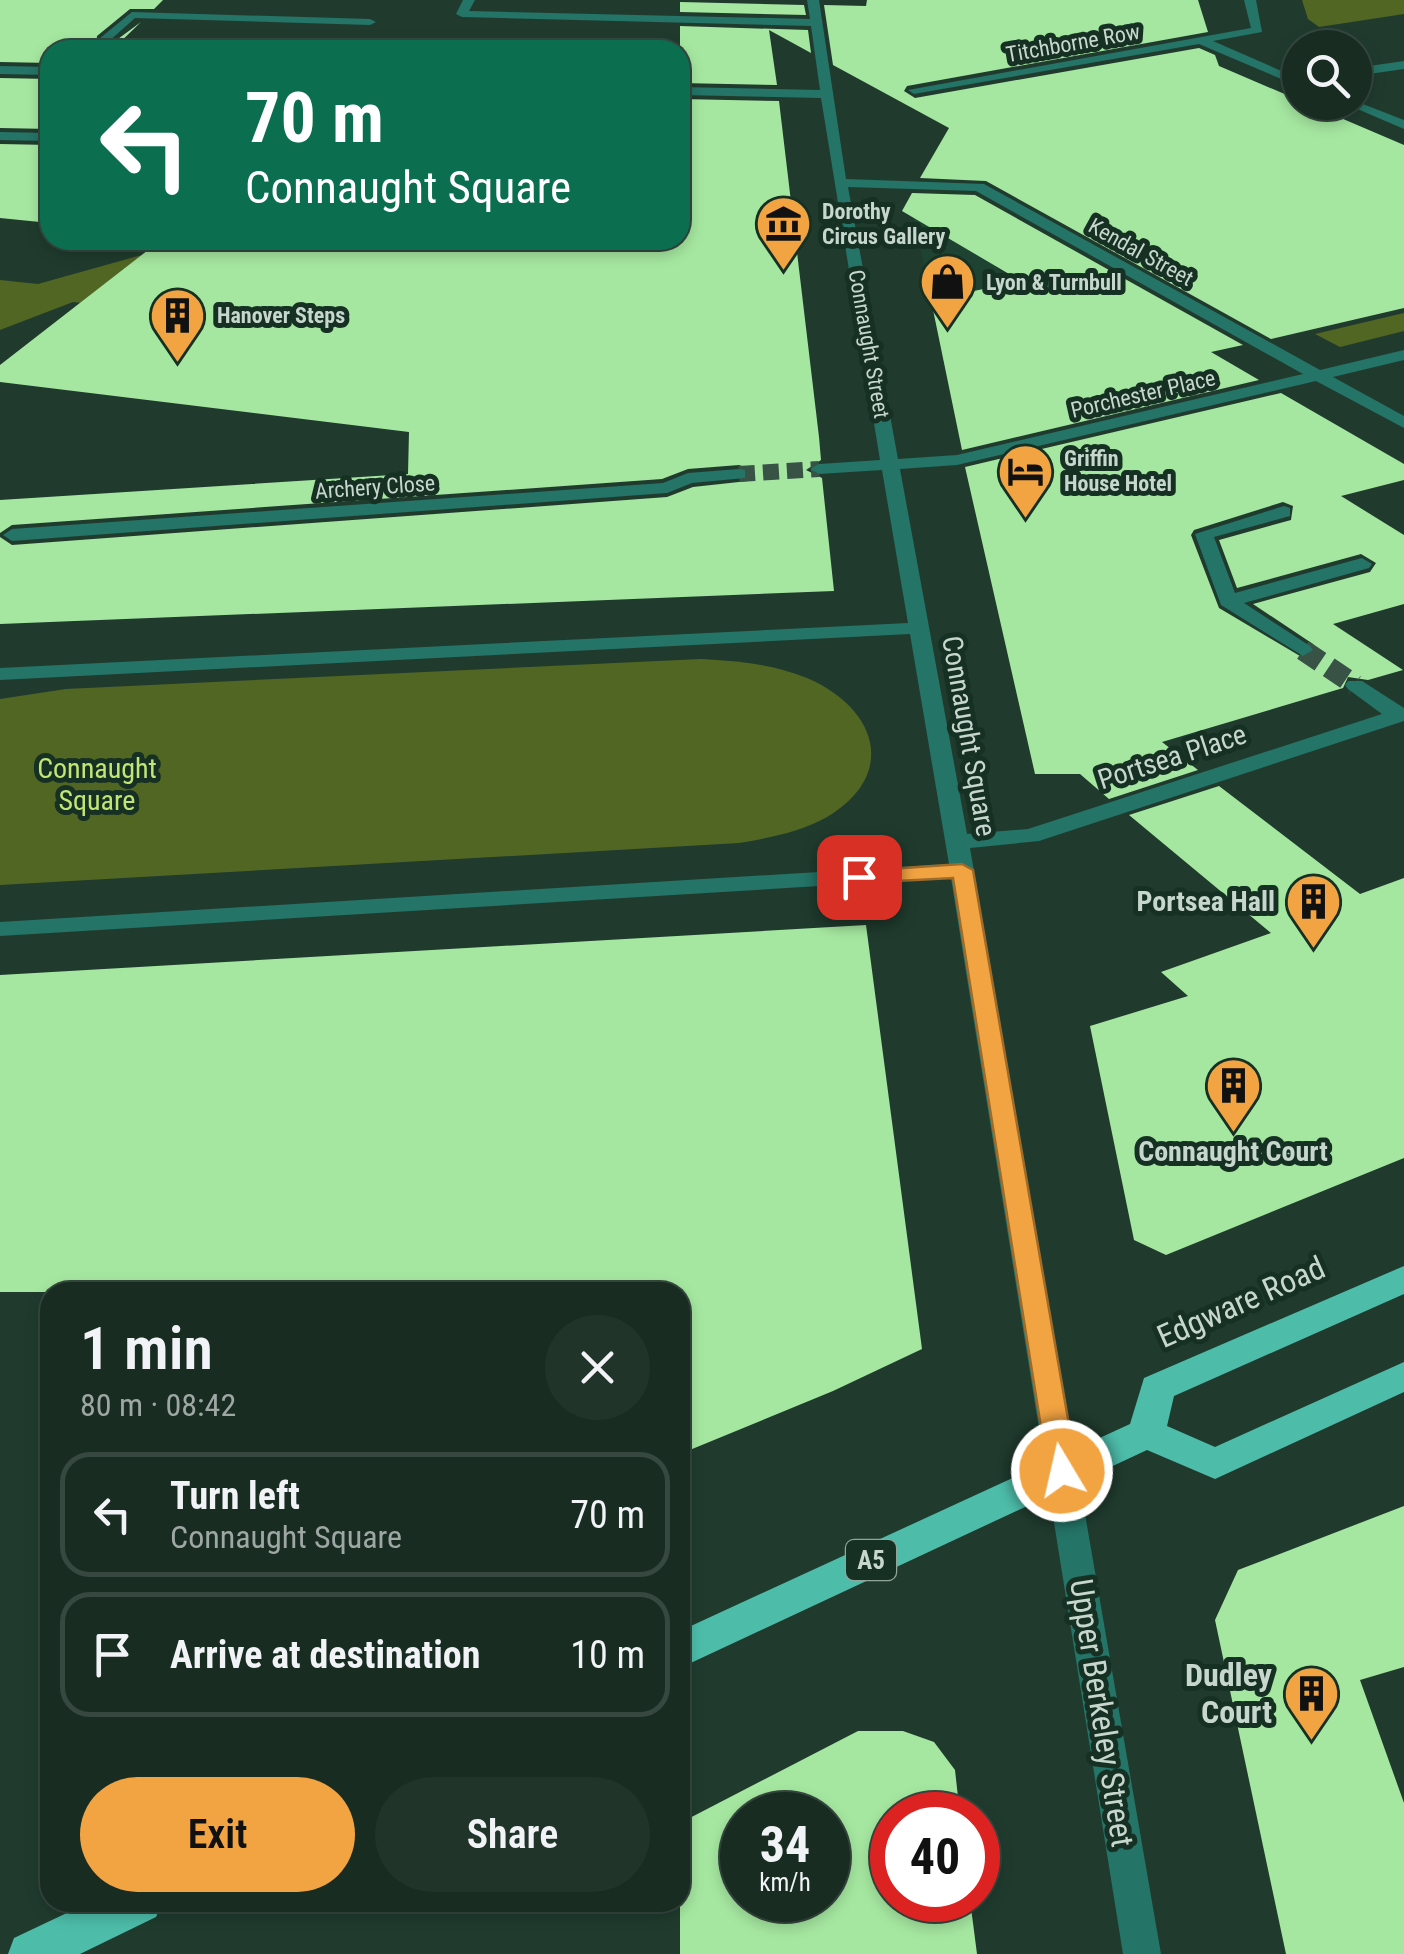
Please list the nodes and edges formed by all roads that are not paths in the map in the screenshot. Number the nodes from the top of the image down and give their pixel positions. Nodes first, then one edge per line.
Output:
1 (469, 0) edge
2 (813, 0) edge
3 (1250, 0) edge
4 (370, 22) dead end
5 (816, 23) junction
6 (104, 40) edge
7 (1204, 41) junction
8 (1404, 64) edge
9 (1372, 69) edge
10 (0, 70) edge
11 (40, 71) edge
12 (1282, 75) edge
13 (690, 90) edge
14 (914, 90) dead end
15 (826, 94) junction
16 (1372, 112) edge
17 (1404, 125) edge
18 (0, 136) edge
19 (40, 137) edge
20 (840, 182) junction
21 (1404, 355) edge
22 (1319, 376) junction
23 (1404, 423) edge
24 (890, 464) junction
25 (820, 468) tunnel mouth
26 (739, 474) tunnel mouth
27 (1284, 512) dead end
28 (12, 535) dead end
29 (1362, 564) dead end
30 (1228, 601) junction
31 (919, 628) junction
32 (1303, 650) tunnel mouth
33 (0, 674) edge
34 (1354, 685) tunnel mouth
35 (1401, 715) edge
36 (960, 856) junction
37 (0, 930) edge
38 (1404, 1279) edge
39 (1404, 1376) edge
40 (1146, 1434) junction
41 (1062, 1471) junction
42 (690, 1645) edge
43 (119, 1912) edge
44 (31, 1954) edge
45 (1142, 1954) edge

1 - 5 street
2 - 5 street, Connaught Street
3 - 7 street, Titchborne Row
4 - 6 street
5 - 15 street, Connaught Street
7 - 12 street
7 - 14 street, Titchborne Row
8 - 9 street
10 - 11 street
13 - 15 street
15 - 20 street, Connaught Street
16 - 17 street
18 - 19 street
20 - 22 street, Kendal Street
20 - 24 street, Connaught Street
21 - 22 street, Porchester Place
22 - 23 street, Kendal Street
22 - 24 street, Porchester Place
24 - 25 street
24 - 31 street, Connaught Street
26 - 28 street, Archery Close
27 - 30 street
29 - 30 street
30 - 32 street
31 - 33 street, Connaught Square
31 - 36 street, Connaught Square
34 - 35 street
35 - 36 street, Portsea Place
36 - 37 street, Connaught Square
36 - 41 street
38 - 40 highway, Edgware Road
39 - 40 highway
40 - 41 highway, A5
41 - 42 highway, A5
41 - 45 street, Upper Berkeley Street
43 - 44 highway

